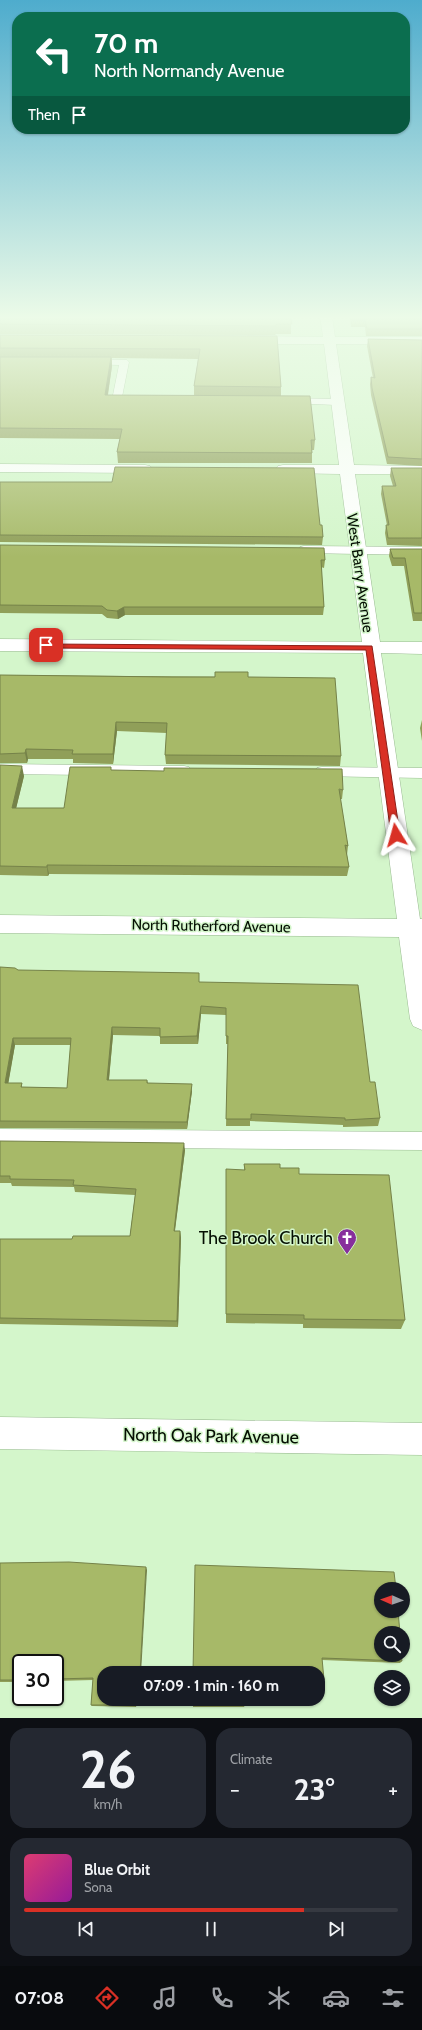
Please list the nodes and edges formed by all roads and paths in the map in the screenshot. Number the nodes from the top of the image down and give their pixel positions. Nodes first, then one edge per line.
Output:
1 (118, 396) edge
2 (336, 396) edge
3 (141, 400) edge
4 (282, 401) edge
5 (337, 402) junction
6 (0, 468) edge
7 (157, 469) edge
8 (268, 469) edge
9 (346, 470) junction
10 (422, 470) edge
11 (294, 550) edge
12 (357, 550) junction
13 (422, 551) edge
14 (0, 645) edge
15 (370, 648) junction
16 (422, 648) edge
17 (0, 769) edge
18 (198, 771) edge
19 (308, 772) edge
20 (387, 773) junction
21 (422, 773) edge
22 (0, 924) edge
23 (415, 928) edge
24 (422, 1019) edge
25 (0, 1138) edge
26 (422, 1142) edge
27 (0, 1433) edge
28 (422, 1439) edge

1 - 3 lane
2 - 5 street, West Barry Avenue
4 - 5 lane
5 - 9 street, West Barry Avenue
6 - 7 street
8 - 9 street
9 - 10 street
9 - 12 street, West Barry Avenue
11 - 12 lane
12 - 13 lane
12 - 15 street, West Barry Avenue
14 - 15 street
15 - 16 street
15 - 20 street, West Barry Avenue
17 - 18 lane
19 - 20 lane
20 - 21 lane
20 - 23 street, West Barry Avenue
22 - 23 street, North Rutherford Avenue
23 - 24 street, West Barry Avenue
25 - 26 lane
27 - 28 street, North Oak Park Avenue

